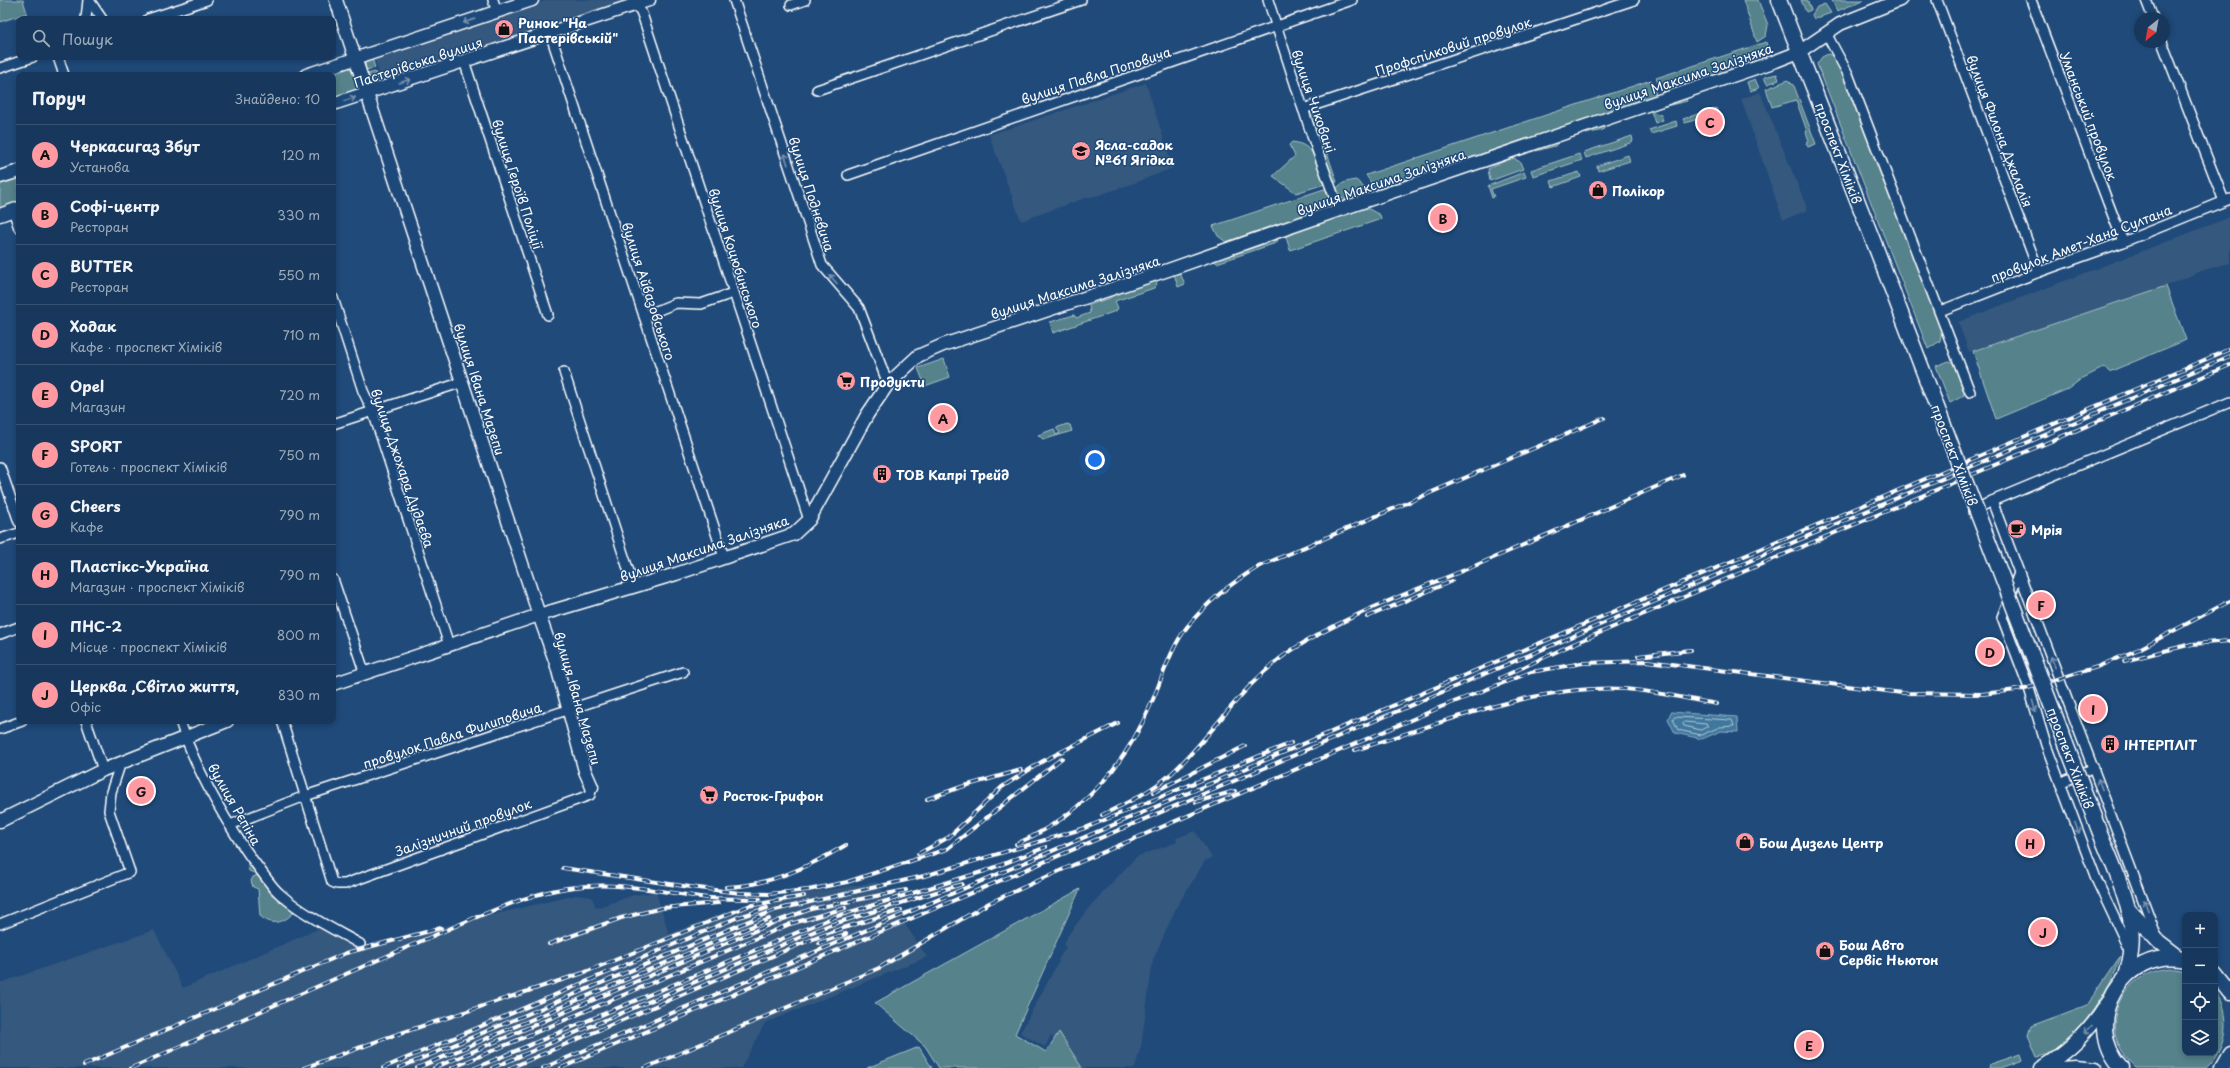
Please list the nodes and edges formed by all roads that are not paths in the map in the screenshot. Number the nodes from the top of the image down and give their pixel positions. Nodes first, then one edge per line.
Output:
1 (89, 0) edge
2 (207, 0) edge
3 (336, 0) edge
4 (493, 0) edge
5 (532, 0) edge
6 (649, 0) edge
7 (734, 0) edge
8 (805, 0) edge
9 (1081, 0) edge
10 (1268, 0) edge
11 (1352, 0) edge
12 (1634, 0) edge
13 (1779, 0) edge
14 (1900, 0) edge
15 (1936, 0) edge
16 (2031, 0) edge
17 (2146, 0) edge
18 (637, 4) junction
19 (791, 5) dead end
20 (497, 12) junction
21 (2151, 12) edge
22 (86, 16) edge
23 (100, 16) edge
24 (157, 16) edge
25 (1276, 28) junction
26 (550, 33) junction
27 (1826, 33) junction
28 (2164, 48) edge
29 (1799, 52) junction
30 (355, 58) junction
31 (24, 60) edge
32 (59, 60) edge
33 (464, 61) junction
34 (0, 68) edge
35 (63, 72) edge
36 (315, 72) edge
37 (817, 90) dead end
38 (368, 94) junction
39 (336, 103) edge
40 (1302, 109) junction
41 (16, 172) edge
42 (848, 175) dead end
43 (0, 177) edge
44 (2227, 200) edge
45 (16, 209) edge
46 (1339, 210) junction
47 (0, 215) edge
48 (2124, 242) junction
49 (2039, 272) junction
50 (733, 293) junction
51 (336, 307) edge
52 (1940, 311) junction
53 (548, 315) dead end
54 (644, 316) junction
55 (564, 372) dead end
56 (463, 382) junction
57 (888, 384) junction
58 (1970, 392) dead end
59 (2230, 402) edge
60 (373, 412) junction
61 (336, 423) edge
62 (0, 467) edge
63 (1992, 501) junction
64 (16, 513) edge
65 (809, 520) junction
66 (2002, 528) junction
67 (16, 534) edge
68 (1984, 538) junction
69 (0, 539) edge
70 (724, 557) junction
71 (2019, 573) junction
72 (634, 587) junction
73 (336, 588) edge
74 (2008, 602) junction
75 (539, 615) junction
76 (16, 628) edge
77 (0, 634) edge
78 (449, 645) junction
79 (683, 672) dead end
80 (365, 674) junction
81 (336, 683) edge
82 (569, 710) junction
83 (16, 723) edge
84 (87, 724) edge
85 (181, 724) edge
86 (219, 724) edge
87 (283, 724) edge
88 (0, 729) edge
89 (186, 736) junction
90 (121, 762) junction
91 (2094, 768) junction
92 (103, 770) junction
93 (2060, 783) junction
94 (592, 787) joint
95 (305, 796) junction
96 (0, 822) edge
97 (230, 825) junction
98 (2130, 911) junction
99 (0, 924) edge
100 (2159, 942) junction
101 (360, 944) dead end
102 (2132, 954) junction
103 (2182, 958) edge
104 (2218, 971) edge
105 (2126, 975) junction
106 (2230, 975) edge
107 (2218, 978) edge
108 (2230, 993) edge
109 (2110, 998) junction
110 (2041, 1068) edge
111 (2096, 1068) edge
112 (2122, 1068) edge

1 - 22 street
1 - 23 street
2 - 24 street
3 - 30 main road, вулиця Івана Мазепи
4 - 20 street
5 - 20 main road, Пастерівська вулиця
6 - 18 main road, Пастерівська вулиця
57 -> 7 street, вулиця Поднєвича
8 - 19 street
9 - 37 street
10 - 25 street, вулиця Чиковані
11 - 25 street, вулиця Павла Поповича
12 - 40 street, Профспілковий провулок
13 - 29 main road, проспект Хіміків
14 - 27 main road, вулиця Максима Залізняка
15 - 49 street, вулиця Филона Джалалія
16 - 48 street, Уманський провулок
17 - 21 street
18 - 26 main road, Пастерівська вулиця
18 - 50 street, вулиця Коцюбинського
20 -> 30 main road, Пастерівська вулиця
25 - 40 street, вулиця Чиковані
25 - 42 street, вулиця Павла Поповича
26 - 33 main road, Пастерівська вулиця
26 - 54 street, вулиця Айвазовського
27 - 29 main road, вулиця Максима Залізняка
27 - 52 street
28 - 44 street
29 - 46 main road, вулиця Максима Залізняка
29 - 98 main road, проспект Хіміків, bridge
30 - 36 main road, Пастерівська вулиця
30 - 38 main road, вулиця Івана Мазепи
31 - 34 street
32 - 35 street
38 -> 33 main road, Пастерівська вулиця
33 - 53 street, вулиця Героїв Поліції
39 -> 38 main road, Пастерівська вулиця
38 - 56 main road, вулиця Івана Мазепи
40 - 46 street, вулиця Чиковані
41 - 43 main road
44 - 48 street, провулок Амет-Хана Султана
45 - 47 main road
46 - 57 main road, вулиця Максима Залізняка
48 - 49 street, провулок Амет-Хана Султана
49 - 52 street, провулок Амет-Хана Султана
50 - 54 street
50 - 65 street, вулиця Коцюбинського
51 - 60 street, вулиця Джохара Дудаєва
52 - 58 street
54 - 70 street, вулиця Айвазовського
55 - 72 street
56 - 60 street
56 - 75 main road, вулиця Івана Мазепи
57 - 65 main road, вулиця Максима Залізняка
59 - 63 street
60 - 61 street
60 - 78 street, вулиця Джохара Дудаєва
62 - 64 street
63 - 66 street
63 - 68 street
65 - 70 main road, вулиця Максима Залізняка
66 - 68 street
66 - 71 street
67 - 69 street
68 - 74 street
70 - 72 main road, вулиця Максима Залізняка
71 - 74 street
91 -> 71 street
72 - 75 main road, вулиця Максима Залізняка
73 - 80 street
74 -> 93 street
75 - 78 main road, вулиця Максима Залізняка
75 - 82 main road, вулиця Івана Мазепи
76 - 77 street
78 - 80 main road, вулиця Максима Залізняка
79 - 82 street, провулок Павла Филиповича
80 - 81 main road, вулиця Максима Залізняка
82 - 94 main road, вулиця Івана Мазепи
82 - 95 street, провулок Павла Филиповича
83 - 88 street
84 - 92 street
85 - 89 street, вулиця Рєпіна
86 - 89 main road
87 - 95 street
89 - 90 main road
89 - 97 street, вулиця Рєпіна
90 - 92 main road
90 - 99 street
91 - 93 street
100 -> 91 street
92 - 96 main road
93 -> 102 street
94 - 95 street, Залізничний провулок
95 - 97 street, провулок Павла Филиповича
97 - 101 street, вулиця Рєпіна
98 - 100 main road
98 - 102 main road
100 - 103 main road
102 - 105 main road
103 - 105 main road
104 - 106 main road
105 - 109 main road
107 - 108 main road
109 -> 110 main road
109 - 112 main road
110 - 111 main road

